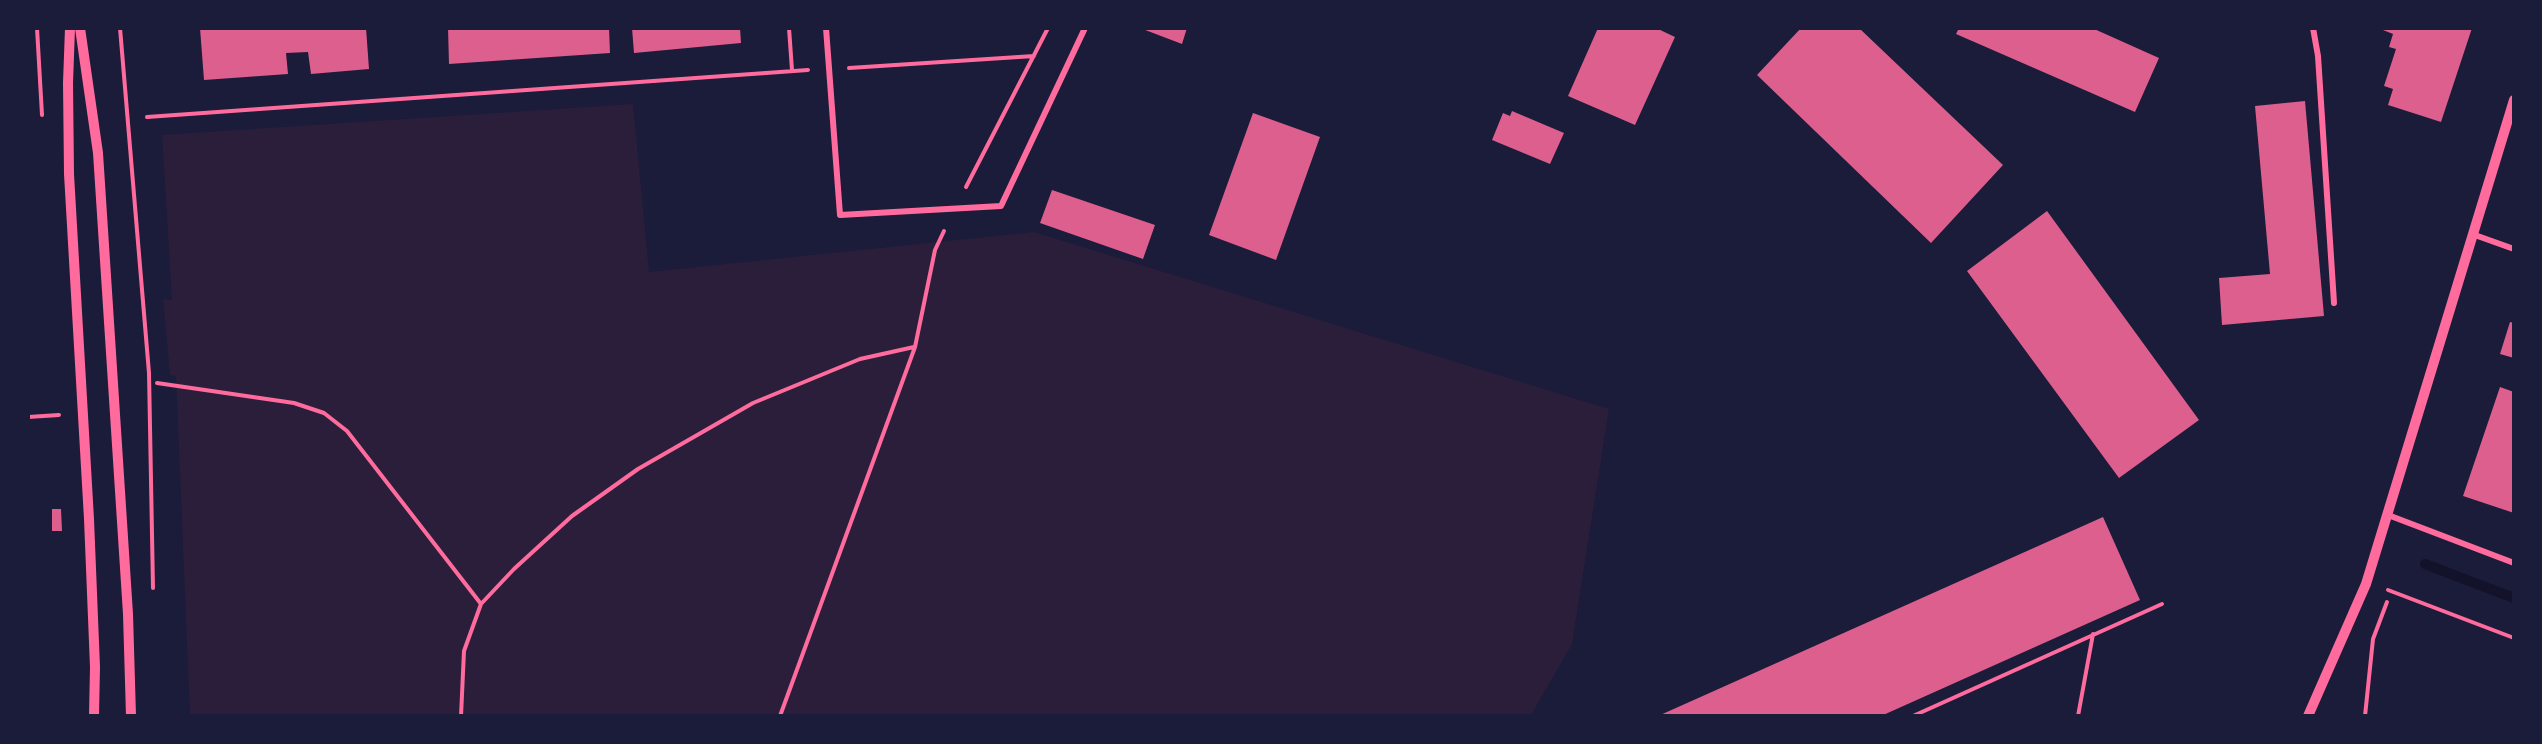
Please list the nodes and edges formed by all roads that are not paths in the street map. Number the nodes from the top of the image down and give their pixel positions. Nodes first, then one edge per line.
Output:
1 (70, 28) edge
2 (80, 28) edge
3 (826, 28) edge
4 (1085, 28) edge
5 (2313, 28) edge
6 (2514, 100) edge
7 (2471, 234) junction
8 (2514, 249) edge
9 (2334, 303) dead end
10 (2388, 515) junction
11 (2514, 563) edge
12 (94, 716) edge
13 (130, 716) edge
14 (2308, 716) edge

1 - 12 street
2 - 13 street
3 - 4 street
5 - 9 street
6 - 7 street
7 - 8 street
7 - 10 street
10 - 11 street
10 - 14 street

